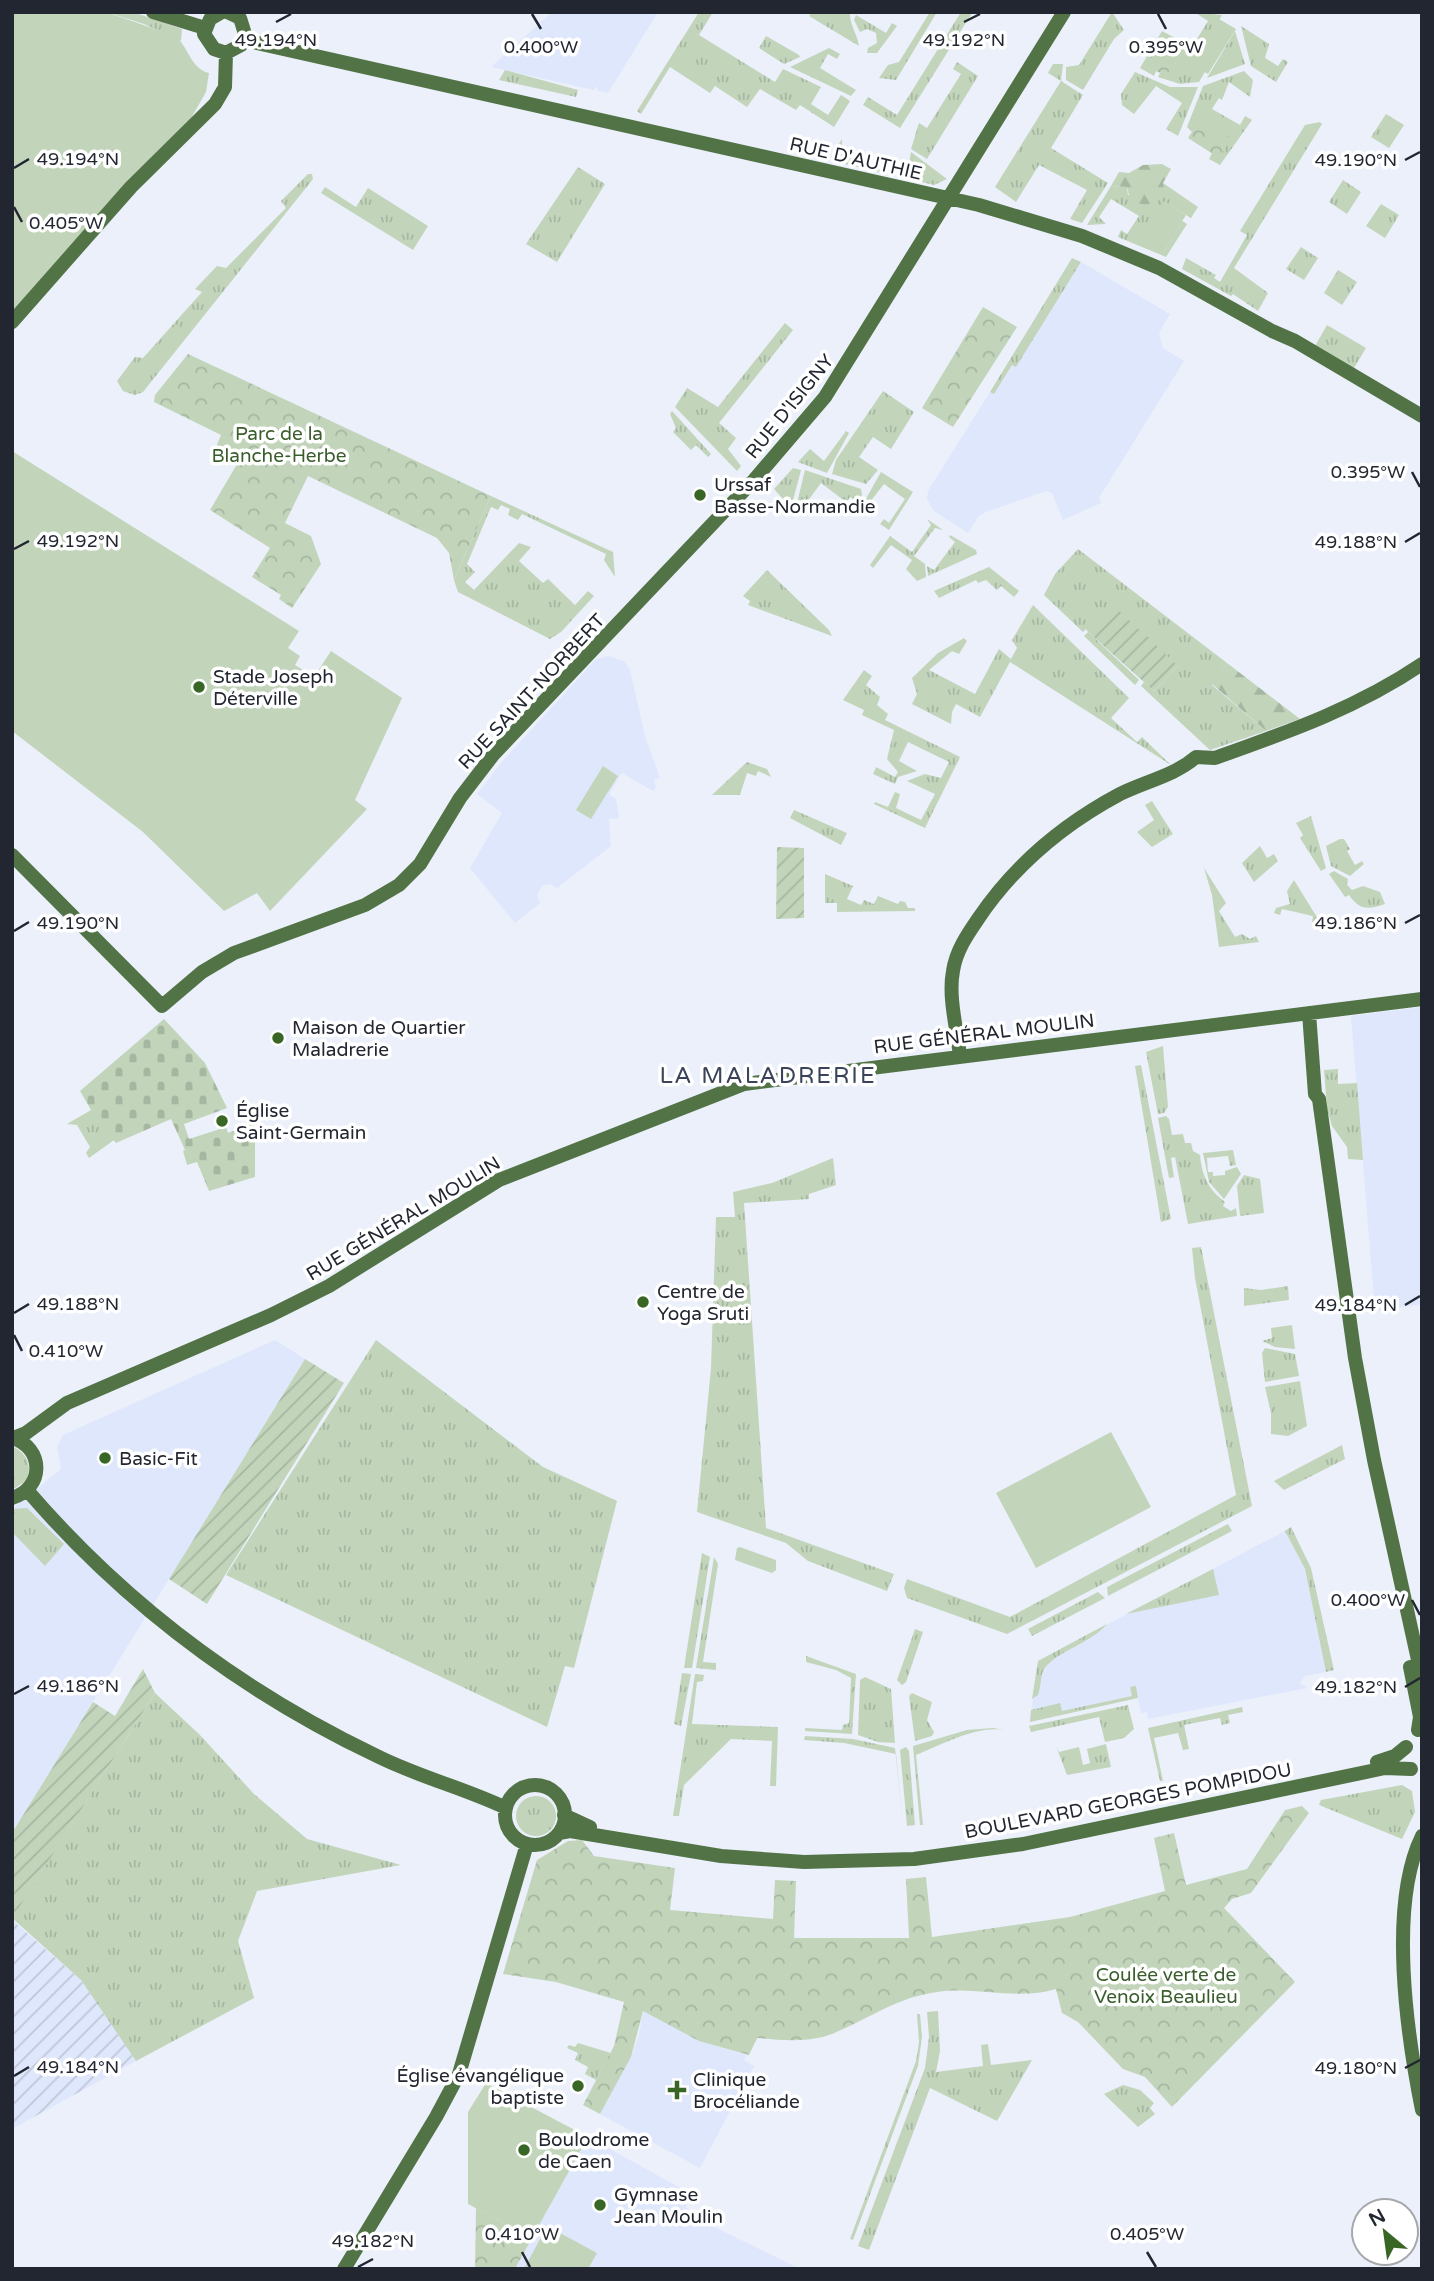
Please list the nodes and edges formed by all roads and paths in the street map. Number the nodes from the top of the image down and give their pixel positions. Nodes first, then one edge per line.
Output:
1 (153, 12) edge
2 (227, 12) edge
3 (1063, 12) edge
4 (205, 28) junction
5 (244, 40) junction
6 (226, 53) junction
7 (948, 199) junction
8 (12, 322) edge
9 (1422, 415) edge
10 (629, 613) joint
11 (1422, 664) edge
12 (12, 855) edge
13 (1422, 999) edge
14 (1308, 1013) junction
15 (960, 1056) junction
16 (1315, 1094) junction
17 (40, 1421) junction
18 (13, 1438) edge
19 (34, 1453) junction
20 (27, 1490) junction
21 (12, 1498) edge
22 (1422, 1678) edge
23 (1420, 1728) edge
24 (1406, 1747) junction
25 (1416, 1773) edge
26 (506, 1808) junction
27 (564, 1815) junction
28 (559, 1833) junction
29 (1422, 1836) edge
30 (527, 1844) junction
31 (1422, 2110) edge
32 (344, 2269) edge

1 - 4 street
2 - 4 street
2 - 5 street
3 - 7 street, RUE D'ISIGNY
4 - 6 street
5 - 6 street
5 - 7 street, RUE D'AUTHIE
6 - 8 street
7 - 9 street, RUE D'AUTHIE
7 - 10 street, RUE D'ISIGNY
10 - 12 street, RUE SAINT-NORBERT
11 - 15 street
13 - 14 street, RUE GÉNÉRAL MOULIN
14 - 15 street, RUE GÉNÉRAL MOULIN
14 - 16 street
15 - 17 street, RUE GÉNÉRAL MOULIN
16 - 22 street
16 - 23 street
17 - 18 street, RUE GÉNÉRAL MOULIN
17 - 19 street
18 - 19 street
19 - 20 street
20 - 21 street
20 - 26 street
23 - 24 street
24 - 25 street
24 - 27 street, BOULEVARD GEORGES POMPIDOU
25 - 28 street, BOULEVARD GEORGES POMPIDOU
26 - 27 street
26 - 30 street
27 - 28 street
28 - 30 street
29 - 31 street
30 - 32 street

